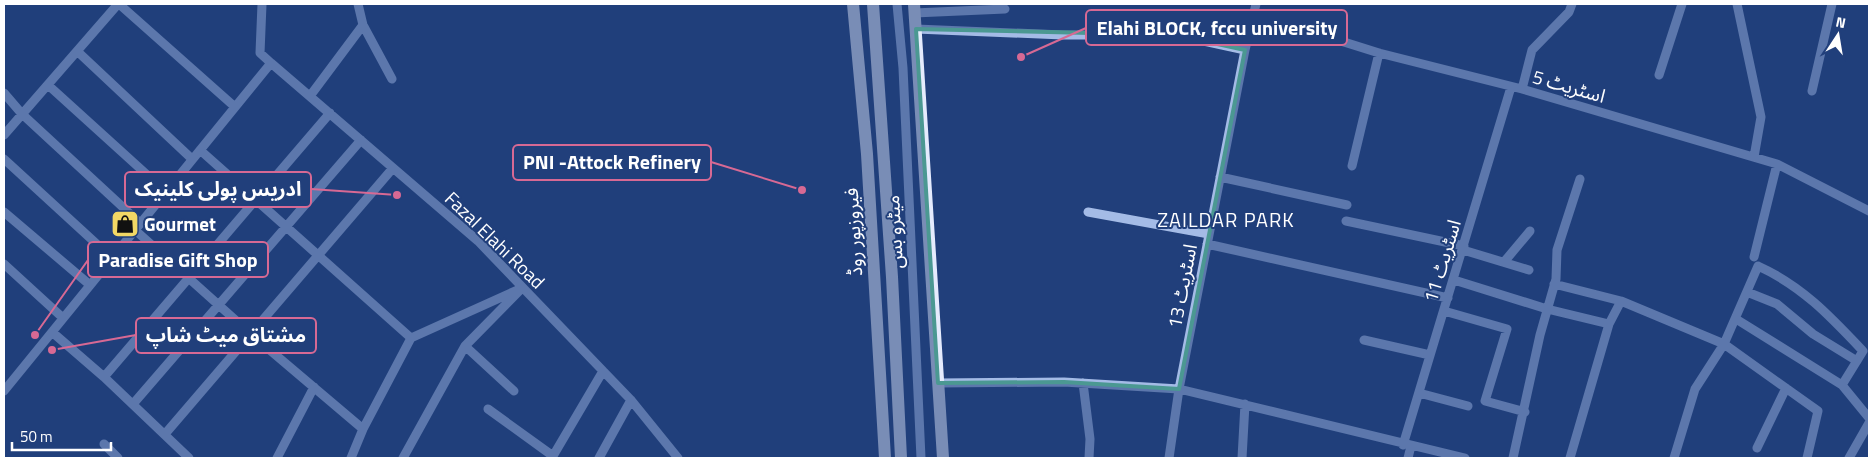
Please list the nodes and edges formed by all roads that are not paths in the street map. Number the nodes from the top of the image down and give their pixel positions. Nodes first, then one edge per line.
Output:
1 (118, 4) edge
2 (262, 4) edge
3 (358, 4) edge
4 (853, 4) edge
5 (873, 4) edge
6 (897, 4) edge
7 (1256, 4) edge
8 (1572, 4) edge
9 (1682, 4) edge
10 (1737, 4) edge
11 (1832, 4) edge
12 (980, 7) edge
13 (914, 9) edge
14 (1005, 9) dead end
15 (1252, 13) junction
16 (363, 25) junction
17 (916, 30) junction
18 (77, 50) junction
19 (1245, 50) junction
20 (1379, 53) junction
21 (271, 63) junction
22 (1659, 75) dead end
23 (392, 79) dead end
24 (48, 85) junction
25 (1511, 87) junction
26 (1522, 89) junction
27 (1812, 91) dead end
28 (4, 93) edge
29 (310, 96) junction
30 (235, 107) junction
31 (330, 113) junction
32 (22, 114) junction
33 (4, 135) edge
34 (361, 140) junction
35 (200, 150) junction
36 (1754, 157) junction
37 (4, 159) edge
38 (192, 159) junction
39 (1777, 164) junction
40 (1352, 166) dead end
41 (393, 168) junction
42 (1220, 177) junction
43 (1580, 179) dead end
44 (166, 192) junction
45 (256, 200) junction
46 (1347, 205) dead end
47 (1869, 211) edge
48 (4, 212) edge
49 (1088, 212) dead end
50 (1346, 221) dead end
51 (138, 227) junction
52 (287, 228) junction
53 (1530, 231) dead end
54 (1209, 234) junction
55 (1207, 244) junction
56 (1463, 248) junction
57 (318, 256) junction
58 (1754, 257) dead end
59 (112, 258) junction
60 (1504, 262) junction
61 (4, 264) edge
62 (1528, 270) dead end
63 (190, 278) junction
64 (1454, 280) junction
65 (1554, 284) junction
66 (90, 285) junction
67 (522, 288) junction
68 (1747, 292) junction
69 (1448, 298) junction
70 (1621, 301) junction
71 (219, 305) junction
72 (1548, 309) junction
73 (1444, 311) junction
74 (63, 318) junction
75 (1736, 319) junction
76 (1609, 324) junction
77 (52, 332) junction
78 (251, 334) junction
79 (411, 338) junction
80 (1364, 340) dead end
81 (1724, 344) junction
82 (465, 346) junction
83 (1430, 355) junction
84 (1857, 360) junction
85 (603, 371) junction
86 (104, 377) junction
87 (938, 383) junction
88 (1083, 383) junction
89 (1842, 384) junction
90 (314, 387) junction
91 (1786, 388) junction
92 (1179, 389) junction
93 (4, 391) edge
94 (514, 391) dead end
95 (1419, 394) junction
96 (631, 400) junction
97 (133, 404) junction
98 (1245, 404) junction
99 (1468, 406) dead end
100 (488, 408) dead end
101 (1525, 412) junction
102 (1869, 418) edge
103 (1869, 423) edge
104 (363, 429) junction
105 (165, 434) junction
106 (104, 444) dead end
107 (1407, 445) junction
108 (1757, 448) dead end
109 (407, 457) edge
110 (118, 458) edge
111 (188, 458) edge
112 (276, 458) edge
113 (351, 458) edge
114 (599, 458) edge
115 (678, 458) edge
116 (885, 458) edge
117 (901, 458) edge
118 (921, 458) edge
119 (943, 458) edge
120 (1089, 458) edge
121 (1169, 458) edge
122 (1242, 458) edge
123 (1408, 458) edge
124 (1465, 458) edge
125 (1513, 458) edge
126 (1570, 458) edge
127 (1674, 458) edge
128 (1807, 458) edge
129 (1849, 458) edge

1 - 18 street
1 - 30 street
2 - 21 street
3 - 16 street
4 - 116 main road, فیروزپور روڈ
5 - 117 main road
6 - 118 street, میٹرو بس
7 - 15 street, اسٹریٹ 13
8 - 26 street
9 - 22 street
10 - 36 street
11 - 27 street
12 - 13 street
12 - 14 street
13 - 17 main road
15 - 19 street, اسٹریٹ 13
15 - 20 street, اسٹریٹ 5
16 - 23 street
16 - 29 street
17 - 19 street
17 - 87 main road
18 - 24 street
18 - 38 street
19 - 42 street, اسٹریٹ 13
20 - 25 street, اسٹریٹ 5
20 - 40 street
21 - 29 street, Fazal Elahi Road
21 - 30 street
24 - 32 street
24 - 44 street
25 - 26 street, اسٹریٹ 5
25 - 56 street, اسٹریٹ 11
26 - 36 street, اسٹریٹ 5
28 - 32 street
29 - 31 street, Fazal Elahi Road
30 - 35 street
31 - 34 street, Fazal Elahi Road
31 - 45 street
32 - 33 street
32 - 51 street
34 - 41 street, Fazal Elahi Road
34 - 52 street
35 - 38 street
35 - 45 street
36 - 39 street, اسٹریٹ 5
37 - 59 street
38 - 44 street
39 - 47 street, اسٹریٹ 5
39 - 58 street
41 - 57 street
41 - 67 street, Fazal Elahi Road
42 - 46 street
42 - 54 street, اسٹریٹ 13
43 - 65 street
44 - 51 street
45 - 52 street
45 - 63 street
48 - 66 street
49 - 54 street
50 - 56 street
51 - 59 street
51 - 63 street
52 - 57 street
52 - 71 street
53 - 60 street
54 - 55 street, اسٹریٹ 13
55 - 69 street
55 - 92 street, اسٹریٹ 13
56 - 60 street
56 - 64 street, اسٹریٹ 11
57 - 78 street
57 - 79 street
59 - 66 street
60 - 62 street
61 - 74 street
63 - 71 street
63 - 86 street
64 - 69 street, اسٹریٹ 11
64 - 72 street
65 - 70 street
65 - 72 street
66 - 74 street
67 - 79 street
67 - 82 street
67 - 85 street, Fazal Elahi Road
68 - 75 street
68 - 84 street
68 - 84 street
69 - 73 street, اسٹریٹ 11
70 - 76 street
70 - 81 street
71 - 78 street
71 - 97 street
72 - 76 street
72 - 101 street
73 - 83 street, اسٹریٹ 11
73 - 101 street
74 - 77 street
75 - 81 street
75 - 89 street
76 - 126 street
77 - 86 street
77 - 93 street
78 - 90 street
78 - 105 street
79 - 104 street
80 - 83 street
81 - 91 street
81 - 127 street
82 - 94 street
82 - 109 street
83 - 95 street, اسٹریٹ 11
84 - 89 street
85 - 96 street, Fazal Elahi Road
85 - 100 street
86 - 97 street
87 - 88 street
87 - 119 main road
88 - 92 street
88 - 120 street
89 - 102 street
90 - 104 street
90 - 112 street
91 - 108 street
91 - 128 street
92 - 98 street
92 - 121 street, اسٹریٹ 13
95 - 99 street
95 - 107 street, اسٹریٹ 11
96 - 114 street
96 - 115 street, Fazal Elahi Road
97 - 105 street
98 - 107 street
98 - 122 street
101 - 125 street
103 - 129 street
104 - 113 street
105 - 111 street
106 - 110 street
107 - 123 street, اسٹریٹ 11
107 - 124 street

